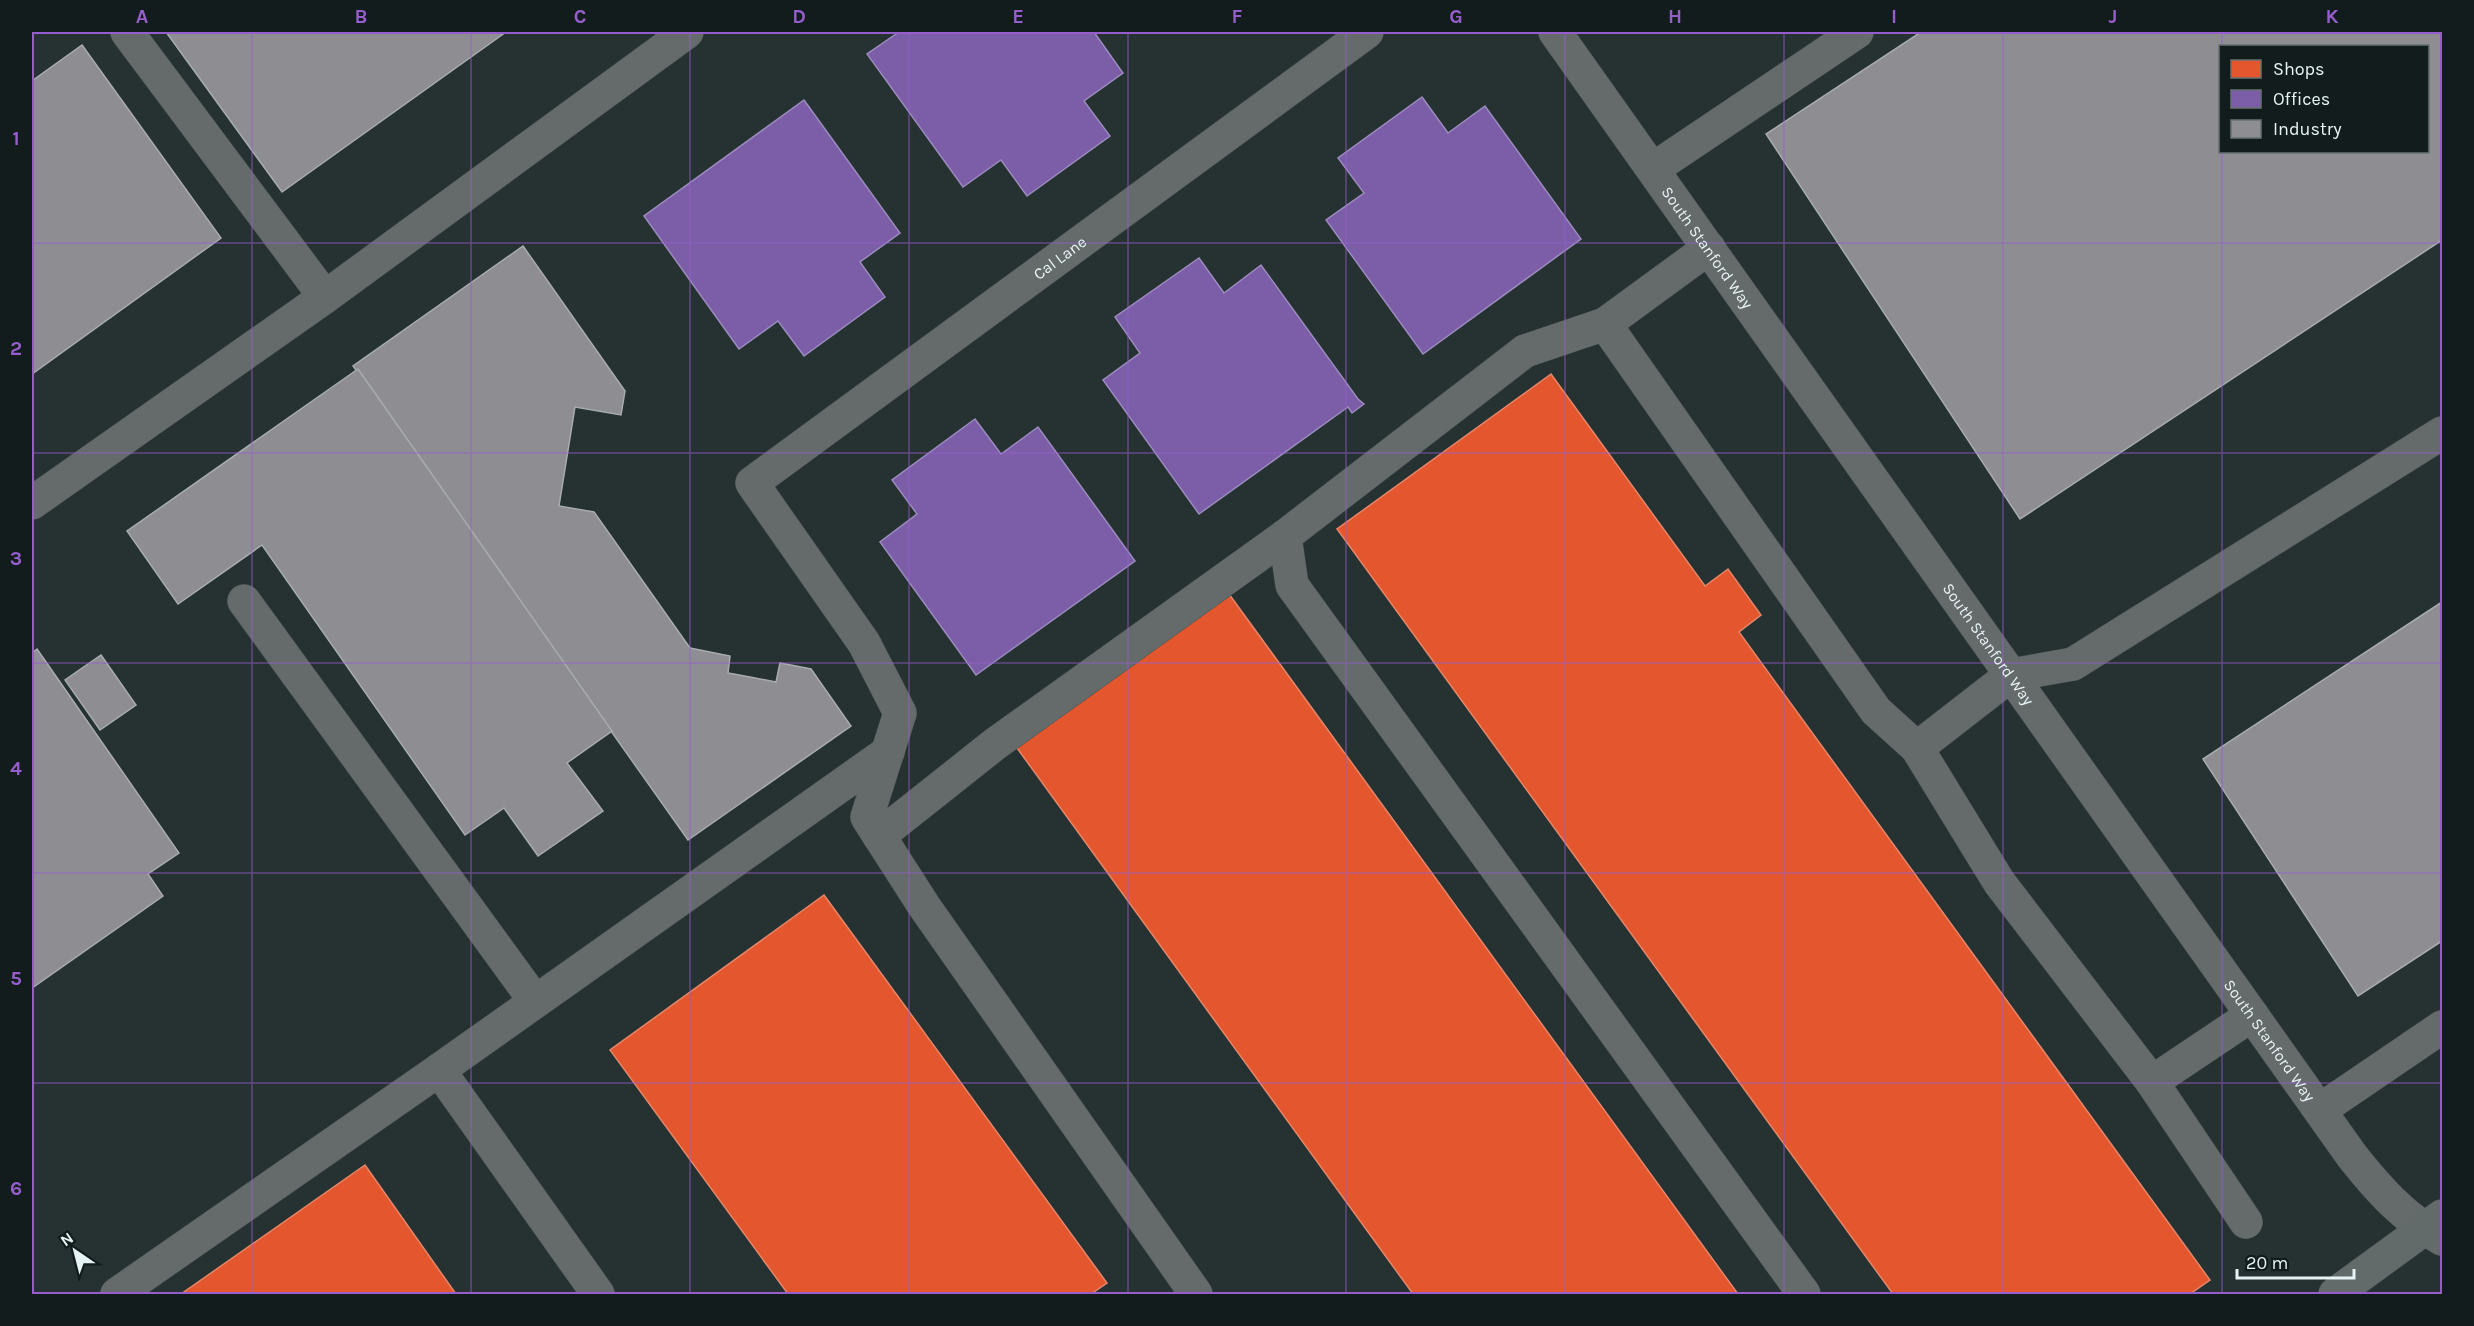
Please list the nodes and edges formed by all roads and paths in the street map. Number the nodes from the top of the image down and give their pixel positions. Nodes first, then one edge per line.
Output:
1 (127, 32) edge
2 (687, 32) edge
3 (1367, 32) edge
4 (1555, 32) edge
5 (1857, 32) edge
6 (1653, 169) junction
7 (1709, 248) junction
8 (325, 297) junction
9 (1605, 324) junction
10 (2442, 433) edge
11 (32, 502) edge
12 (1285, 536) junction
13 (244, 601) dead end
14 (2011, 675) junction
15 (1917, 748) junction
16 (888, 752) junction
17 (879, 836) junction
18 (535, 1001) junction
19 (2252, 1015) junction
20 (2442, 1027) edge
21 (439, 1070) junction
22 (2152, 1082) junction
23 (2320, 1110) junction
24 (2246, 1222) dead end
25 (2436, 1228) edge
26 (117, 1294) edge
27 (598, 1294) edge
28 (1196, 1294) edge
29 (1804, 1294) edge
30 (2335, 1294) edge

1 - 8 street
2 - 8 street
3 - 16 street, Cal Lane
4 - 6 street, South Stanford Way
5 - 6 street
6 - 7 street, South Stanford Way
7 - 9 street
7 - 14 street, South Stanford Way
8 - 11 street
9 - 12 street
9 - 15 street
10 - 14 street
12 - 17 street
12 - 29 street
13 - 18 street
14 - 15 street
14 - 19 street, South Stanford Way
15 - 22 street
16 - 17 street
16 - 18 street
17 - 28 street
18 - 21 street
19 - 22 street
19 - 23 street, South Stanford Way
20 - 23 street
21 - 26 street
21 - 27 street
22 - 24 street
23 - 25 street, South Stanford Way
25 - 30 main road

